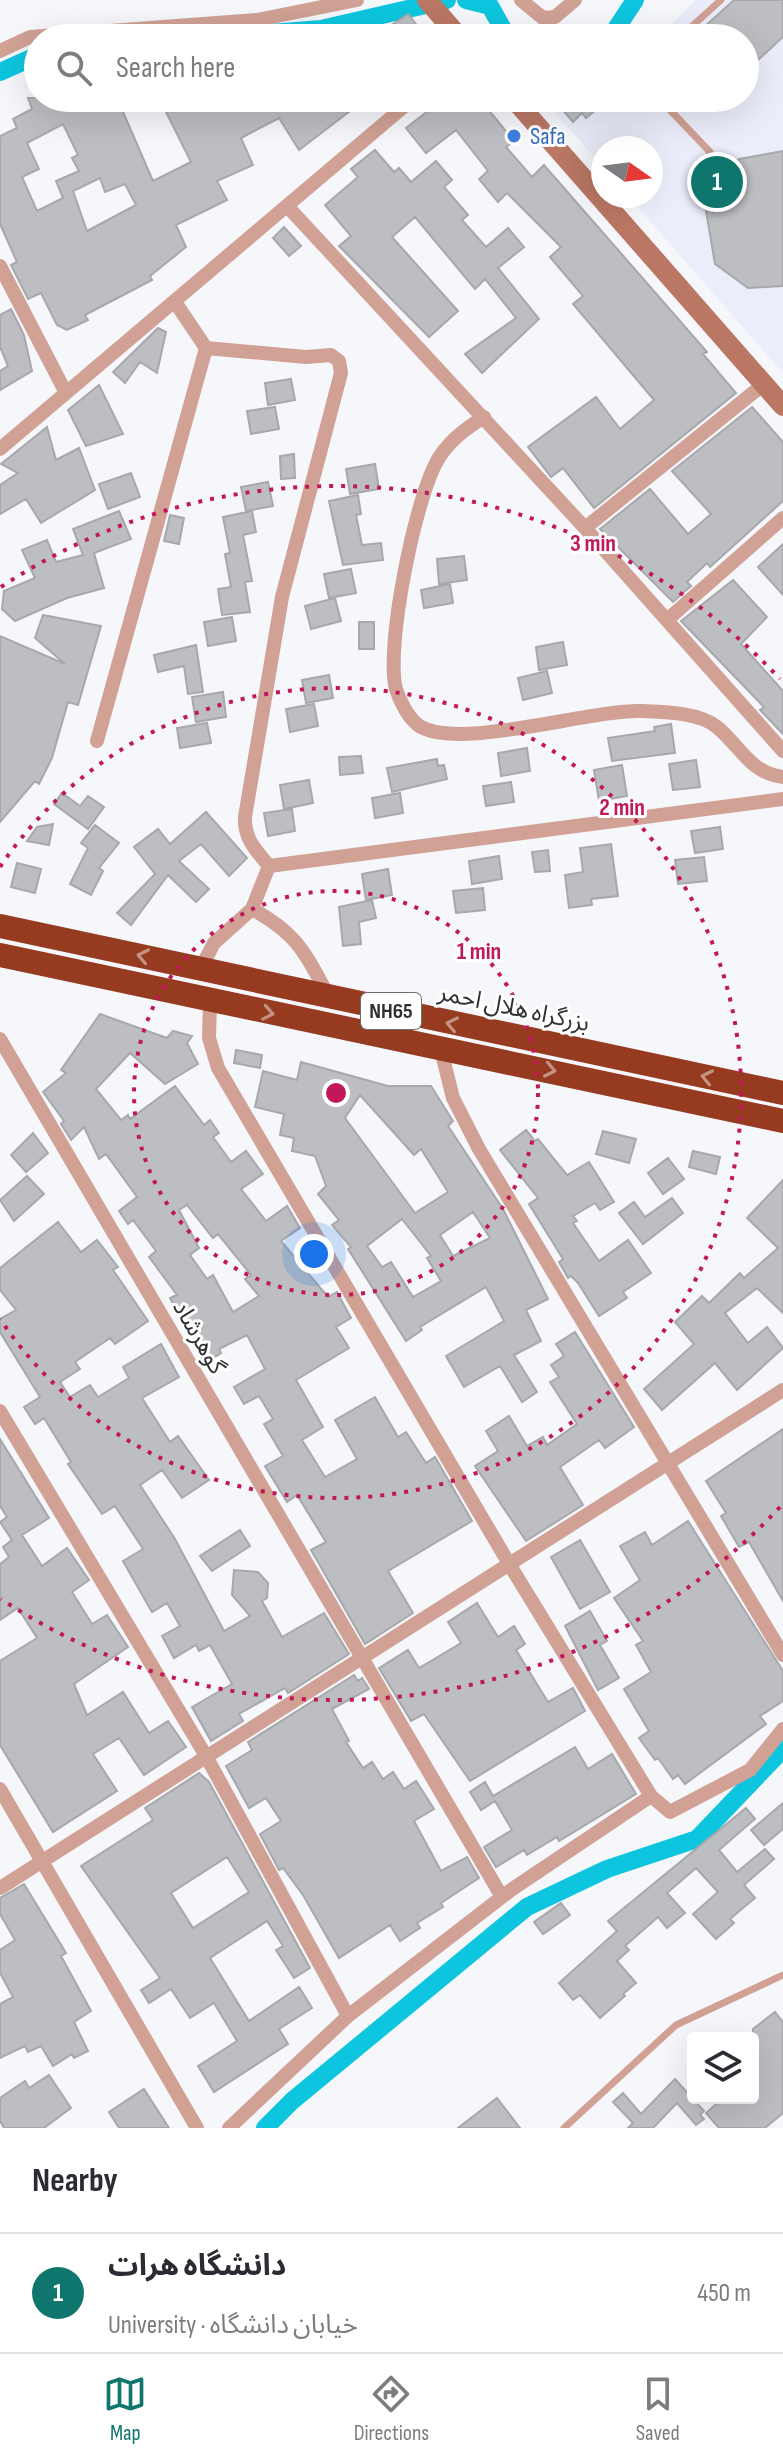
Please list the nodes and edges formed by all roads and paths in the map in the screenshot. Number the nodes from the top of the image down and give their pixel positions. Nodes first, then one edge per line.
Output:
1 (357, 0) edge
2 (521, 0) edge
3 (575, 0) edge
4 (721, 0) edge
5 (432, 7) edge
6 (204, 24) edge
7 (447, 24) edge
8 (694, 24) edge
9 (24, 40) edge
10 (0, 51) edge
11 (398, 112) edge
12 (525, 112) edge
13 (672, 112) edge
14 (710, 152) dead end
15 (288, 207) junction
16 (0, 266) edge
17 (175, 302) junction
18 (206, 348) junction
19 (764, 384) junction
20 (66, 393) junction
21 (783, 406) edge
22 (484, 417) junction
23 (0, 449) edge
24 (783, 518) edge
25 (585, 528) junction
26 (667, 620) junction
27 (97, 741) dead end
28 (783, 751) edge
29 (783, 777) edge
30 (783, 799) edge
31 (269, 866) junction
32 (252, 909) junction
33 (0, 926) edge
34 (0, 955) edge
35 (201, 968) junction
36 (329, 997) junction
37 (210, 1001) junction
38 (0, 1039) edge
39 (440, 1046) junction
40 (783, 1093) edge
41 (783, 1121) edge
42 (783, 1390) edge
43 (0, 1411) edge
44 (667, 1463) junction
45 (508, 1562) junction
46 (783, 1655) edge
47 (360, 1658) junction
48 (783, 1729) edge
49 (206, 1756) junction
50 (0, 1789) edge
51 (651, 1796) junction
52 (41, 1863) junction
53 (0, 1888) edge
54 (502, 1897) junction
55 (783, 1975) edge
56 (348, 2016) junction
57 (197, 2128) edge
58 (229, 2128) edge
59 (564, 2128) edge

1 - 6 street
2 - 3 street
4 - 8 lane
5 - 7 street
9 - 10 street
11 - 15 street
12 - 19 street
13 - 14 lane
15 - 17 street
15 - 22 street
16 - 20 street
17 - 18 street
17 - 20 street
18 - 27 street
18 - 31 street
19 - 21 street
19 - 25 street
20 - 23 street
22 - 25 street
22 - 29 street
24 - 26 street
25 - 26 street
26 - 28 street
30 - 31 street
31 - 32 street
32 - 35 street
32 - 36 street
35 -> 33 highway, بزرگراه هلال احمر / NH65
34 - 37 highway, NH65
35 - 36 highway, بزرگراه هلال احمر / NH65
40 -> 36 highway, بزرگراه هلال احمر / NH65
37 -> 39 highway, NH65
37 - 45 street
38 - 47 street, گوهرشاد
39 -> 41 highway, NH65
39 - 44 street
42 - 44 street
43 - 49 street
44 - 45 street
44 - 46 street
45 - 47 street
45 - 51 street
47 - 49 street
47 - 54 street, گوهرشاد
48 - 51 street
49 - 52 street
49 - 56 street
50 - 52 street
51 - 54 street
52 - 53 street
52 - 57 street
54 - 56 street
55 - 59 lane
56 - 58 street

